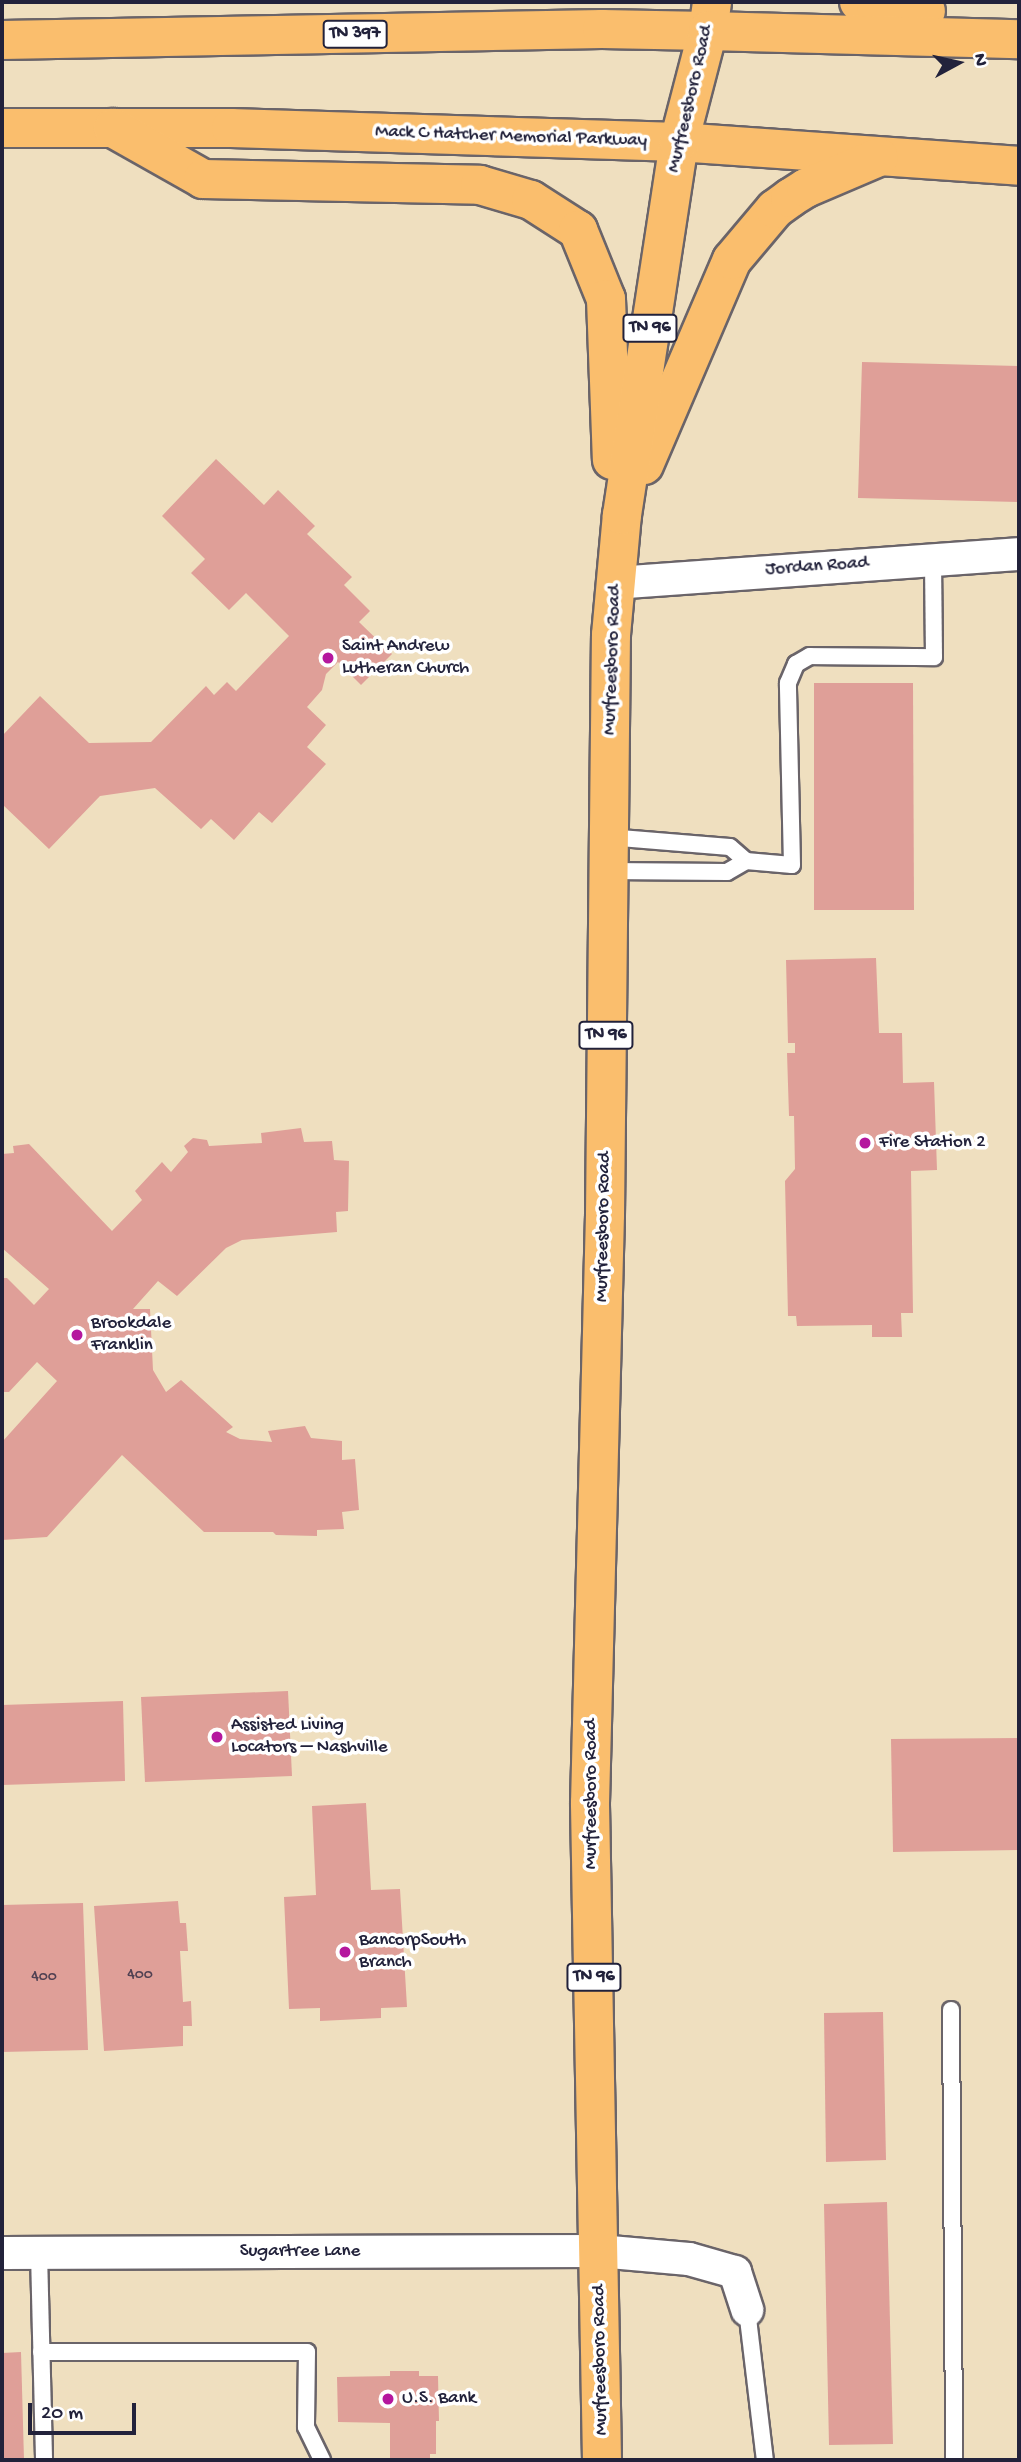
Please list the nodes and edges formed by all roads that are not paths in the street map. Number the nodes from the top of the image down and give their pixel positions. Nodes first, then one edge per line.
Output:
1 (859, 2) edge
2 (710, 16) edge
3 (1019, 16) edge
4 (1019, 39) edge
5 (2, 40) edge
6 (2, 128) edge
7 (113, 128) junction
8 (679, 142) junction
9 (879, 157) junction
10 (1019, 166) edge
11 (622, 515) junction
12 (1019, 554) edge
13 (933, 559) junction
14 (615, 583) junction
15 (608, 854) junction
16 (747, 861) junction
17 (951, 2010) dead end
18 (599, 2251) junction
19 (2, 2253) edge
20 (39, 2253) junction
21 (747, 2310) joint
22 (41, 2352) junction
23 (44, 2460) edge
24 (322, 2460) edge
25 (602, 2460) edge
26 (765, 2460) edge
27 (954, 2460) edge

1 - 3 main road
2 - 4 main road, TN 397
2 - 5 main road, TN 397
2 - 8 main road, Murfreesboro Road / TN 96
6 - 7 main road, Mack C Hatcher Memorial Parkway
7 - 8 main road, Mack C Hatcher Memorial Parkway
7 - 14 main road
8 - 9 main road, Mack C Hatcher Memorial Parkway
8 - 11 main road, Murfreesboro Road / TN 96
9 - 10 main road, Mack C Hatcher Memorial Parkway
9 - 11 main road
11 - 14 main road, Murfreesboro Road / TN 96
12 - 13 street, Jordan Road
13 - 14 street, Jordan Road
13 - 16 lane
14 - 15 main road, Murfreesboro Road / TN 96
15 - 16 lane
15 - 16 lane
15 - 18 main road, Murfreesboro Road / TN 96
17 - 27 lane
18 - 20 street, Sugartree Lane
18 - 21 street, Sugartree Lane
18 - 25 main road, Murfreesboro Road / TN 96
19 - 20 street, Sugartree Lane
20 - 22 lane
21 - 26 lane
22 - 23 lane
22 - 24 lane

